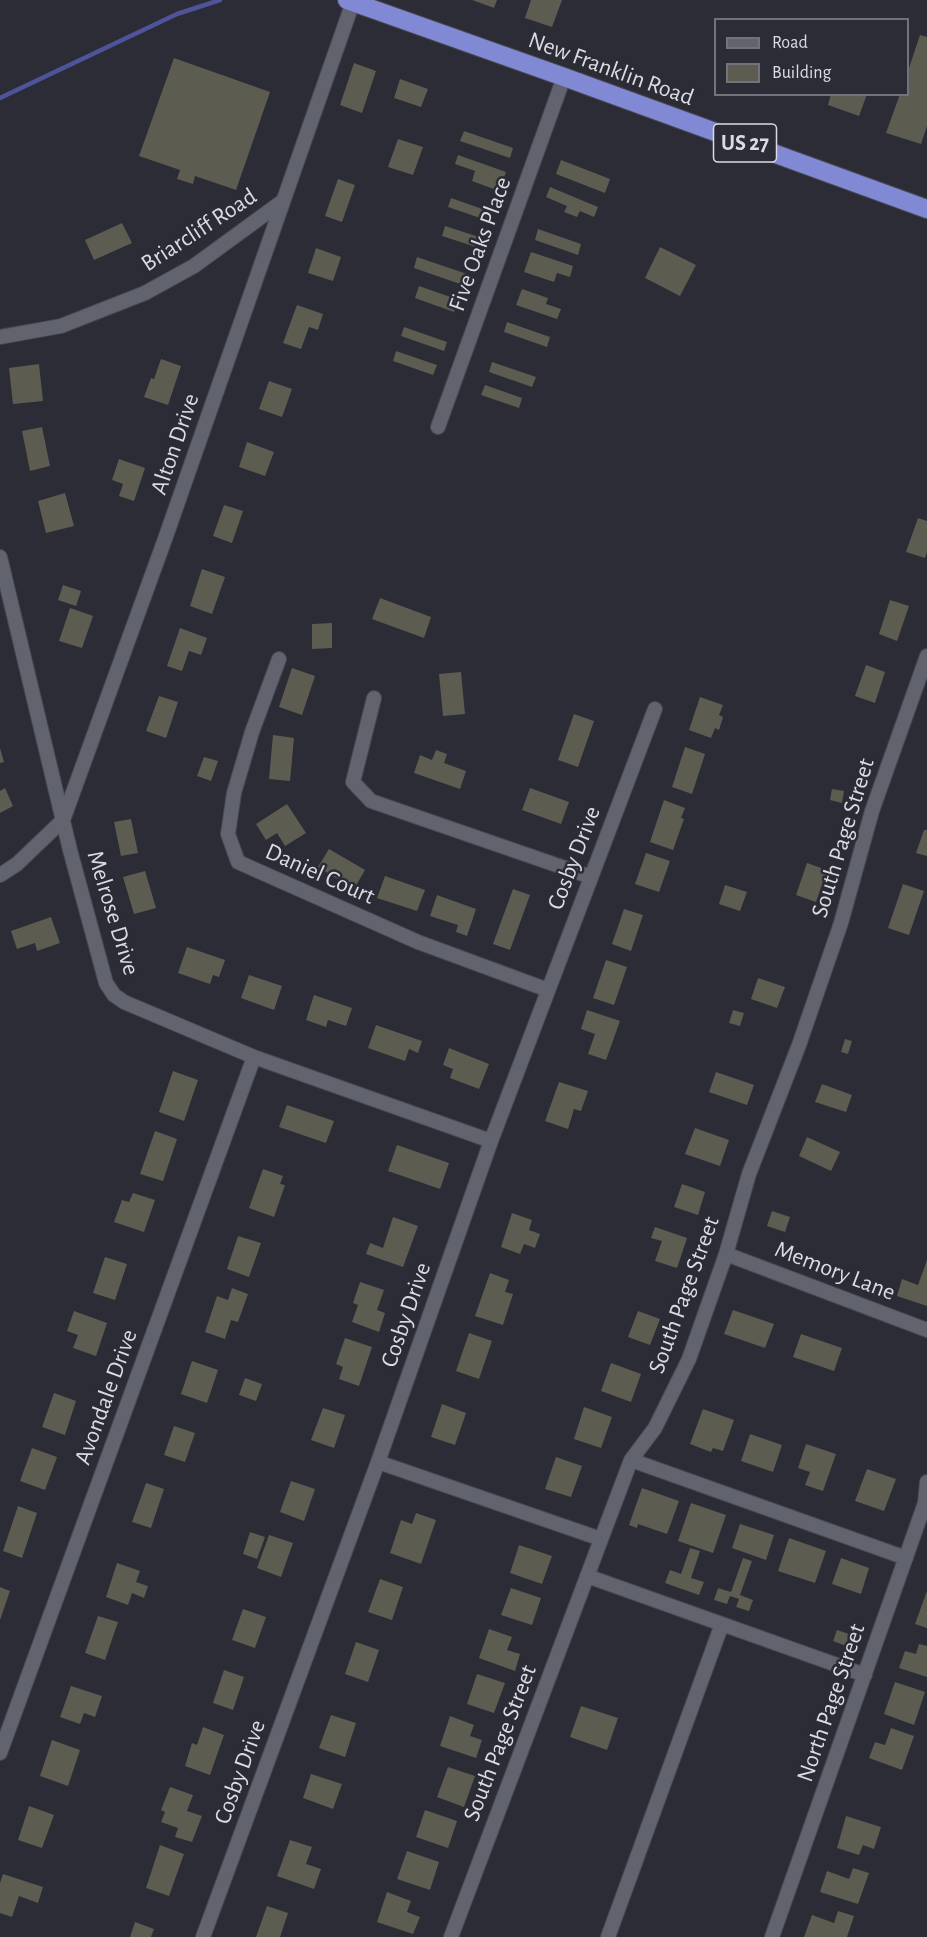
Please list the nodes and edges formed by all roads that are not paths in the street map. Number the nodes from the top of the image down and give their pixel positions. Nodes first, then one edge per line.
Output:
1 (350, 1) edge
2 (564, 76) junction
3 (284, 200) junction
4 (927, 209) edge
5 (0, 338) edge
6 (438, 426) dead end
7 (0, 556) edge
8 (927, 656) edge
9 (279, 659) dead end
10 (374, 698) dead end
11 (655, 709) dead end
12 (63, 820) junction
13 (0, 875) edge
14 (591, 877) junction
15 (548, 990) junction
16 (254, 1057) junction
17 (490, 1141) junction
18 (726, 1254) junction
19 (927, 1330) edge
20 (631, 1460) junction
21 (378, 1462) junction
22 (927, 1482) edge
23 (601, 1539) junction
24 (906, 1558) junction
25 (587, 1576) junction
26 (722, 1624) junction
27 (865, 1675) junction
28 (0, 1753) edge
29 (203, 1937) edge
30 (451, 1937) edge
31 (608, 1937) edge
32 (772, 1937) edge

1 - 2 highway, New Franklin Road / US 27
1 - 3 street, Alton Drive
2 - 4 highway, New Franklin Road / US 27
2 - 6 street, Five Oaks Place
3 - 5 street, Briarcliff Road
3 - 12 street, Alton Drive
7 - 12 street, Melrose Drive
8 - 18 street, South Page Street
9 - 15 street, Daniel Court
10 - 14 street
11 - 14 street, Cosby Drive
12 - 13 street, Alton Drive
12 - 16 street, Melrose Drive
14 - 15 street, Cosby Drive
15 - 17 street, Cosby Drive
16 - 17 street, Melrose Drive
16 - 28 street, Avondale Drive
17 - 21 street, Cosby Drive
18 - 19 street, Memory Lane
18 - 20 street, South Page Street
20 - 23 street, South Page Street
20 - 24 street
21 - 23 street
21 - 29 street, Cosby Drive
22 - 24 street, North Page Street
23 - 25 street, South Page Street
24 - 27 street, North Page Street
25 - 26 street
25 - 30 street, South Page Street
26 - 27 street
26 - 31 street
27 - 32 street, North Page Street

